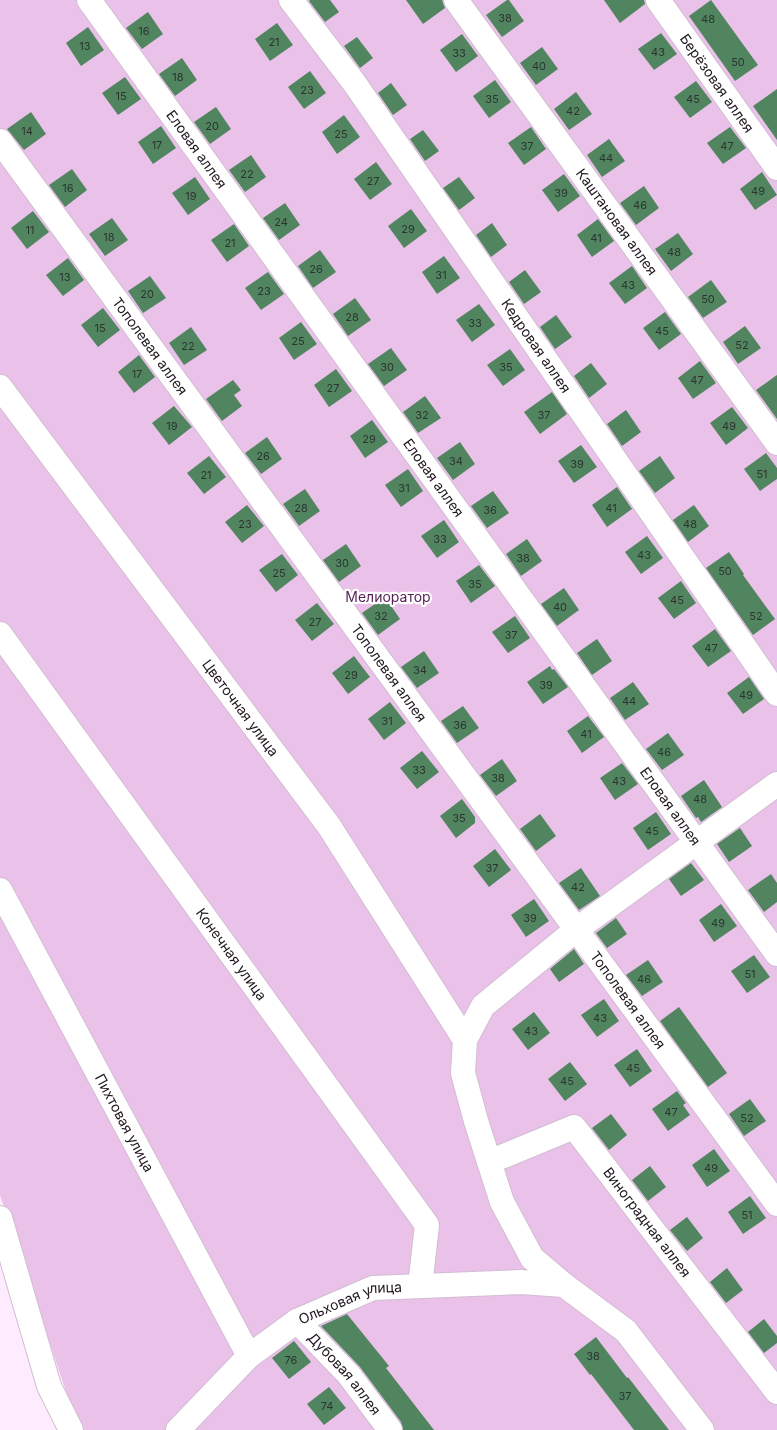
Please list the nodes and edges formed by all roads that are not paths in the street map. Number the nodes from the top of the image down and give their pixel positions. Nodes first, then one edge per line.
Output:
1 (89, 0) edge
2 (291, 0) edge
3 (456, 0) edge
4 (658, 0) edge
5 (0, 141) edge
6 (777, 168) edge
7 (0, 387) edge
8 (777, 443) edge
9 (0, 634) edge
10 (777, 694) edge
11 (777, 784) edge
12 (696, 842) junction
13 (0, 890) edge
14 (577, 929) junction
15 (777, 954) edge
16 (465, 1040) junction
17 (489, 1162) junction
18 (777, 1204) edge
19 (0, 1218) edge
20 (564, 1284) junction
21 (420, 1286) junction
22 (297, 1320) junction
23 (248, 1356) junction
24 (777, 1392) edge
25 (71, 1430) edge
26 (178, 1430) edge
27 (390, 1430) edge
28 (702, 1430) edge

1 - 12 street, Еловая аллея
2 - 10 street, Кедровая аллея
3 - 8 street, Каштановая аллея
4 - 6 street, Берёзовая аллея
5 - 14 street, Тополевая аллея
7 - 16 street, Цветочная улица
9 - 21 street, Конечная улица
11 - 12 street
12 - 14 street
12 - 15 street, Еловая аллея
13 - 23 street, Пихтовая улица
14 - 16 street
14 - 18 street, Тополевая аллея
16 - 17 street
17 - 20 street
17 - 24 street, Виноградная аллея
19 - 25 street
20 - 21 street, Ольховая улица
20 - 28 street
21 - 22 street, Ольховая улица
22 - 23 street, Ольховая улица
22 - 27 street, Дубовая аллея
23 - 26 street, Ольховая улица

